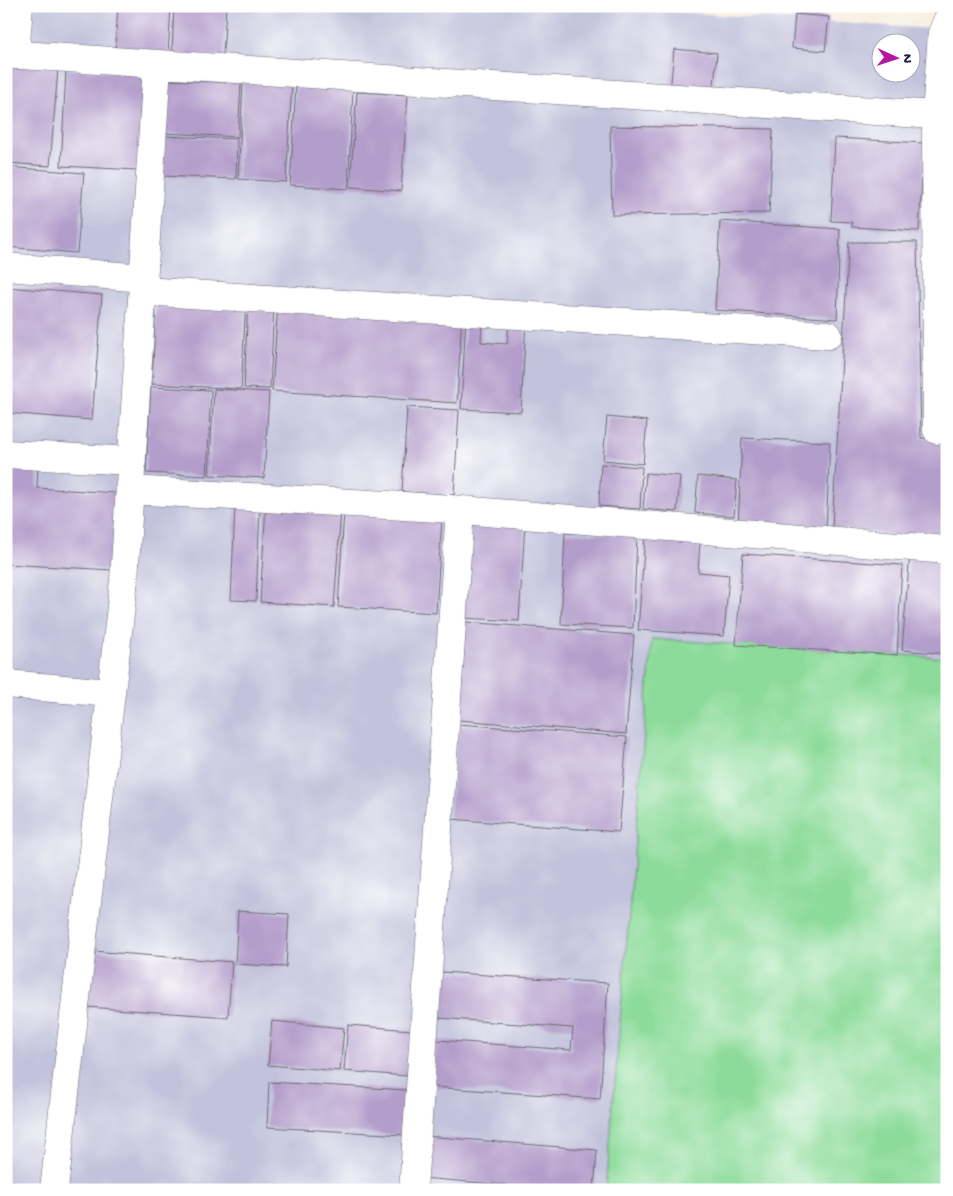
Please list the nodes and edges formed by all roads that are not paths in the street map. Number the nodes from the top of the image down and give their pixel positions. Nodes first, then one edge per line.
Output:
1 (19, 6) edge
2 (947, 22) edge
3 (11, 55) edge
4 (157, 65) junction
5 (936, 115) junction
6 (6, 267) edge
7 (144, 284) junction
8 (828, 335) dead end
9 (937, 430) dead end
10 (6, 454) edge
11 (132, 461) junction
12 (130, 490) junction
13 (460, 510) junction
14 (947, 550) edge
15 (6, 684) edge
16 (111, 693) junction
17 (54, 1190) edge
18 (413, 1190) edge

1 - 3 lane
2 - 5 lane
3 - 4 lane
4 - 5 lane
4 - 7 lane
5 - 9 lane
6 - 7 lane
7 - 8 lane
7 - 11 lane
10 - 11 lane
11 - 12 lane
12 - 13 lane
12 - 16 lane
13 - 14 lane
13 - 18 lane
15 - 16 lane
16 - 17 lane

